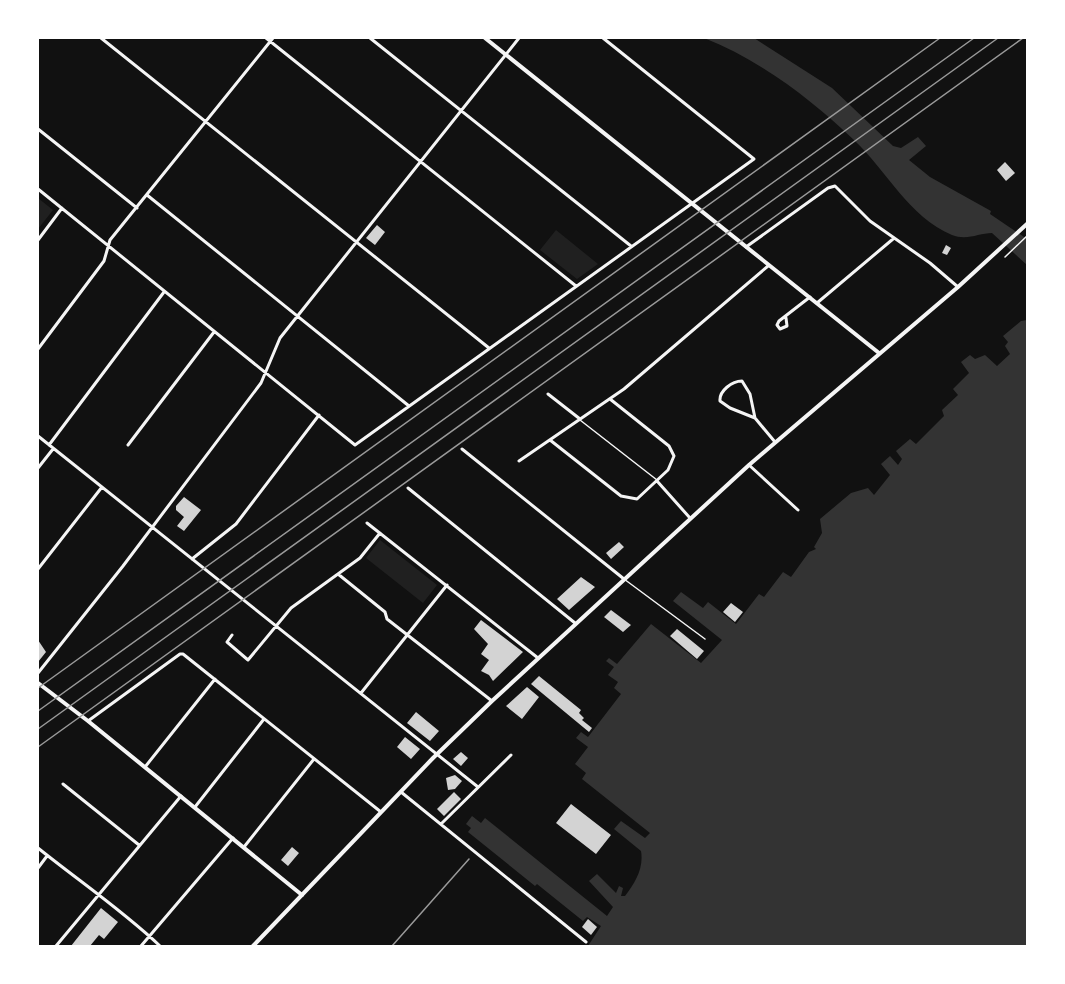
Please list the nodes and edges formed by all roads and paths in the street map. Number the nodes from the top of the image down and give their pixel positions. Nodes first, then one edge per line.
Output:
1 (101, 38) edge
2 (266, 38) edge
3 (370, 38) edge
4 (485, 38) edge
5 (519, 38) edge
6 (603, 38) edge
7 (272, 39) edge
8 (506, 54) junction
9 (460, 110) junction
10 (206, 121) junction
11 (38, 129) edge
12 (420, 161) junction
13 (38, 189) edge
14 (147, 195) junction
15 (691, 203) junction
16 (62, 208) junction
17 (137, 208) junction
18 (1027, 224) edge
19 (1028, 235) edge
20 (894, 239) junction
21 (38, 240) edge
22 (356, 242) junction
23 (109, 246) junction
24 (631, 246) junction
25 (746, 248) junction
26 (1005, 256) dead end
27 (768, 266) junction
28 (576, 286) junction
29 (958, 287) junction
30 (164, 292) junction
31 (810, 297) junction
32 (817, 303) junction
33 (297, 316) junction
34 (786, 318) dead end
35 (214, 332) junction
36 (489, 348) junction
37 (38, 349) edge
38 (879, 353) junction
39 (265, 373) junction
40 (548, 394) dead end
41 (609, 399) junction
42 (409, 406) junction
43 (318, 415) junction
44 (754, 417) junction
45 (580, 419) junction
46 (38, 436) edge
47 (550, 440) junction
48 (775, 442) junction
49 (49, 445) junction
50 (128, 445) dead end
51 (53, 449) junction
52 (462, 449) dead end
53 (519, 461) dead end
54 (749, 465) junction
55 (38, 468) edge
56 (657, 481) junction
57 (102, 488) junction
58 (408, 488) dead end
59 (798, 510) dead end
60 (690, 518) junction
61 (367, 523) dead end
62 (152, 527) junction
63 (380, 533) junction
64 (192, 559) junction
65 (38, 570) edge
66 (338, 574) junction
67 (624, 579) junction
68 (447, 585) junction
69 (575, 623) junction
70 (276, 626) junction
71 (408, 634) junction
72 (232, 635) dead end
73 (705, 639) dead end
74 (538, 658) junction
75 (38, 673) edge
76 (215, 679) junction
77 (38, 683) edge
78 (361, 693) junction
79 (492, 701) junction
80 (264, 719) junction
81 (88, 720) junction
82 (437, 754) junction
83 (511, 755) dead end
84 (314, 759) junction
85 (145, 767) junction
86 (63, 784) dead end
87 (478, 787) junction
88 (400, 792) junction
89 (181, 796) junction
90 (195, 807) junction
91 (381, 812) junction
92 (441, 824) junction
93 (233, 838) junction
94 (140, 846) junction
95 (244, 847) junction
96 (38, 848) edge
97 (47, 856) junction
98 (38, 868) edge
99 (99, 895) junction
100 (303, 895) junction
101 (149, 936) junction
102 (586, 942) dead end
103 (56, 946) edge
104 (141, 946) edge
105 (160, 946) edge
106 (253, 946) edge

1 - 10 street
2 - 7 street
3 - 9 street
4 - 8 main road
5 - 8 street
6 - 15 street
7 - 10 street
7 - 12 street
8 - 9 street
8 - 15 main road
9 - 12 street
9 - 24 street
10 - 14 street
10 - 22 street
11 - 17 street
12 - 22 street
12 - 28 street
13 - 16 street
14 - 17 street
14 - 33 street
15 - 24 street
15 - 25 main road
16 - 21 street
16 - 23 street
17 - 23 street
18 - 29 main road
19 - 26 path
20 - 25 street
20 - 29 street
20 - 32 street
22 - 33 street
22 - 36 street
23 - 30 street
23 - 37 street
24 - 28 street
25 - 27 main road
27 - 31 main road
27 - 41 street
28 - 36 street
29 - 38 main road
30 - 35 street
30 - 49 street
31 - 32 main road
31 - 34 street
32 - 38 main road
33 - 39 street
33 - 42 street
35 - 39 street
35 - 50 street
36 - 42 street
38 - 48 main road
39 - 43 street
39 - 62 street
40 - 45 street
41 - 45 street
41 - 56 street
42 - 43 street
43 - 64 street
44 - 44 street
44 - 48 street
45 - 47 street
45 - 56 lane
46 - 49 street
47 - 53 street
47 - 56 street
48 - 54 main road
49 - 51 street
51 - 55 street
51 - 57 street
52 - 67 street
54 - 59 street
54 - 60 main road
56 - 60 street
57 - 62 street
57 - 65 street
58 - 69 street
60 - 67 main road
61 - 63 street
62 - 64 street
62 - 75 street
63 - 66 street
63 - 68 street
64 - 70 street
66 - 70 street
66 - 71 street
67 - 69 main road
67 - 73 lane
68 - 71 street
68 - 74 street
69 - 74 main road
70 - 72 street
70 - 78 street
71 - 78 street
71 - 79 street
74 - 79 main road
76 - 80 street
76 - 81 street
76 - 85 street
77 - 81 main road
78 - 82 street
79 - 82 main road
80 - 84 street
80 - 90 street
81 - 85 main road
82 - 87 street
82 - 88 main road
83 - 87 street
84 - 91 street
84 - 95 street
85 - 89 main road
86 - 94 street
87 - 92 street
88 - 91 main road
88 - 92 street
89 - 90 main road
89 - 94 street
90 - 93 main road
91 - 100 main road
92 - 102 street
93 - 95 main road
93 - 101 street
94 - 99 street
95 - 100 main road
96 - 97 street
97 - 98 street
97 - 99 street
99 - 101 street
99 - 103 street
100 - 106 main road
101 - 104 street
101 - 105 street

